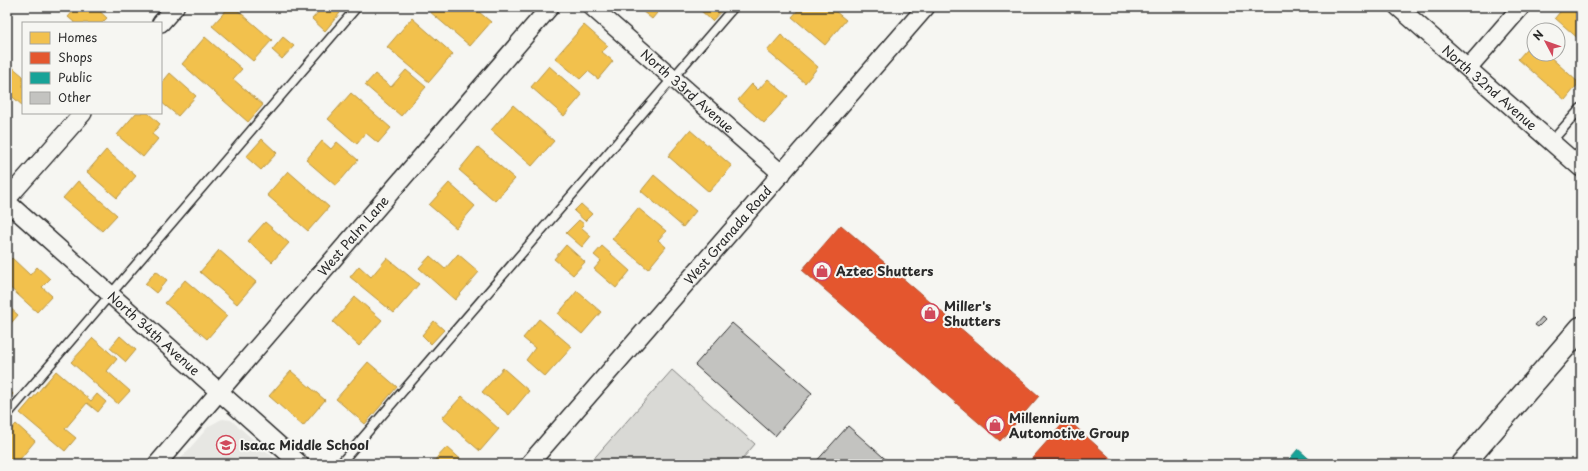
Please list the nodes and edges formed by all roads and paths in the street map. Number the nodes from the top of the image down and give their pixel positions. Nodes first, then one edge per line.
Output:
1 (175, 7) edge
2 (357, 7) edge
3 (550, 7) edge
4 (592, 7) edge
5 (734, 7) edge
6 (926, 7) edge
7 (1398, 7) edge
8 (1521, 7) edge
9 (162, 23) edge
10 (1468, 68) junction
11 (673, 78) junction
12 (1581, 108) edge
13 (82, 114) edge
14 (1551, 142) junction
15 (1581, 168) edge
16 (782, 174) junction
17 (7, 201) edge
18 (110, 294) junction
19 (1578, 338) edge
20 (219, 393) junction
21 (7, 414) edge
22 (157, 464) edge
23 (300, 464) edge
24 (340, 464) edge
25 (529, 464) edge
26 (1462, 464) edge

1 - 9 street
2 - 18 lane
3 - 20 street, West Palm Lane
4 - 11 street, North 33rd Avenue
5 - 11 lane
6 - 16 street, West Granada Road
7 - 10 street, North 32nd Avenue
8 - 10 street
10 - 14 street, North 32nd Avenue
11 - 16 street, North 33rd Avenue
11 - 24 lane
12 - 14 lane
13 - 17 street
14 - 15 street, North 32nd Avenue
16 - 25 street, West Granada Road
17 - 18 street, North 34th Avenue
18 - 20 street, North 34th Avenue
18 - 21 lane
19 - 26 main road
20 - 22 street, West Palm Lane
20 - 23 street, North 34th Avenue

